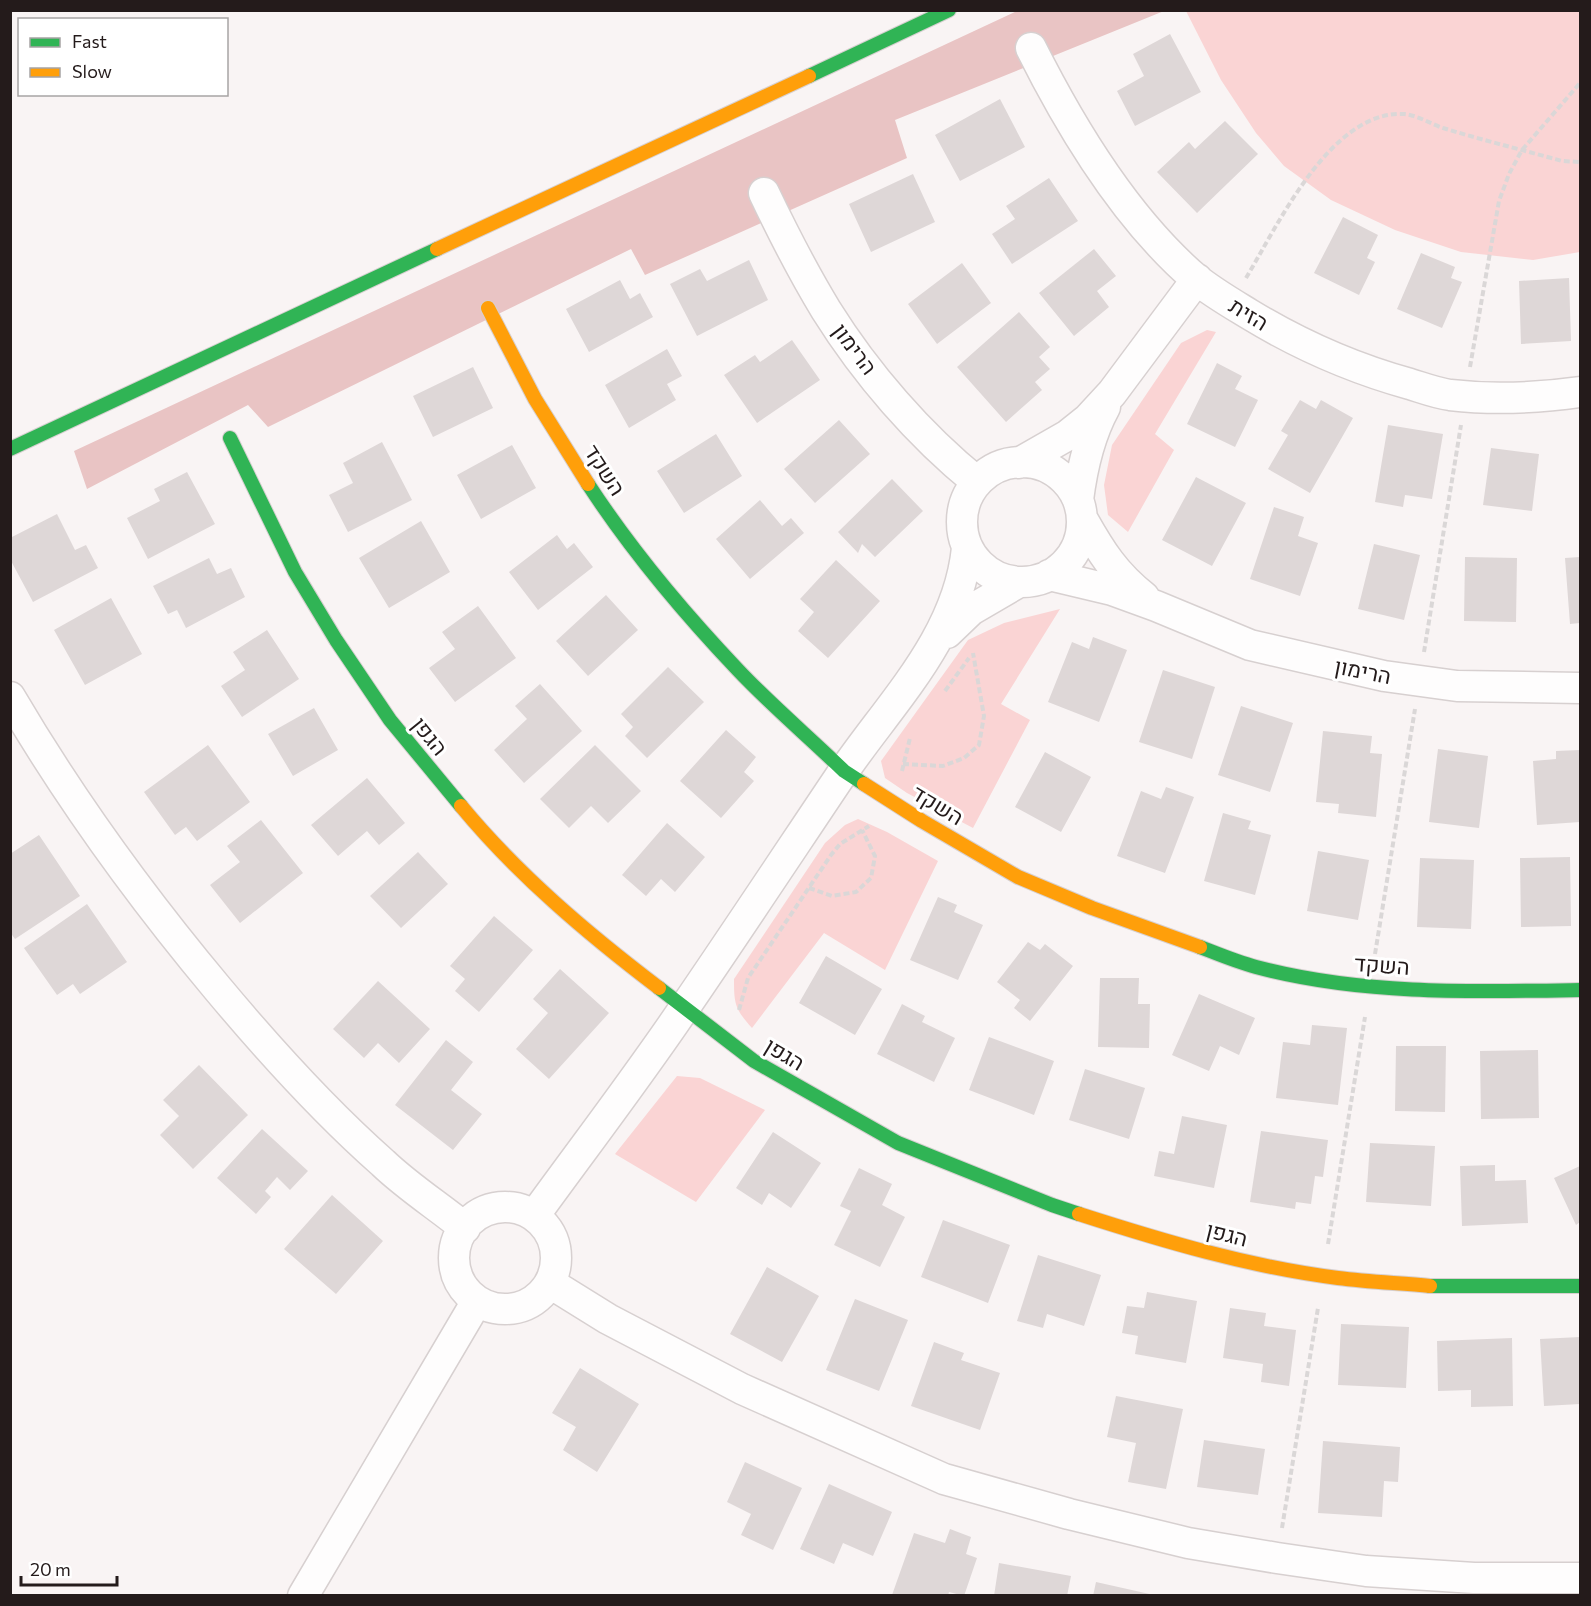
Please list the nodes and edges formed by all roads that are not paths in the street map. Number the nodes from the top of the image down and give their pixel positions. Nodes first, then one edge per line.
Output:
1 (949, 10) edge
2 (1031, 48) dead end
3 (764, 192) dead end
4 (1197, 279) junction
5 (488, 308) dead end
6 (1581, 392) edge
7 (1112, 393) junction
8 (230, 438) dead end
9 (10, 449) edge
10 (1019, 463) junction
11 (977, 482) junction
12 (1081, 510) junction
13 (967, 548) junction
14 (1049, 575) junction
15 (1019, 582) junction
16 (1156, 606) junction
17 (936, 643) junction
18 (1581, 688) edge
19 (10, 697) edge
20 (844, 771) junction
21 (1581, 990) edge
22 (684, 1009) junction
23 (534, 1216) junction
24 (465, 1228) junction
25 (550, 1283) junction
26 (1581, 1286) edge
27 (477, 1301) junction
28 (1581, 1578) edge
29 (303, 1596) edge

1 - 9 street
2 - 4 street, הזית
3 - 11 street, הרימון
4 - 6 street, הזית
4 - 7 street
5 - 20 street, השקד
7 - 10 street
7 - 12 street
8 - 22 street, הגפן
10 - 11 street
10 - 12 street
11 - 13 street
12 - 14 street
12 - 16 street, הרימון
13 - 15 street
13 - 17 street
14 - 15 street
14 - 16 street, הרימון
15 - 17 street
16 - 18 street, הרימון
17 - 20 street
19 - 24 street
20 - 21 street, השקד
20 - 22 street
22 - 23 street
22 - 26 street, הגפן
23 - 24 street
23 - 25 street
24 - 27 street
25 - 27 street
25 - 28 street
27 - 29 street

